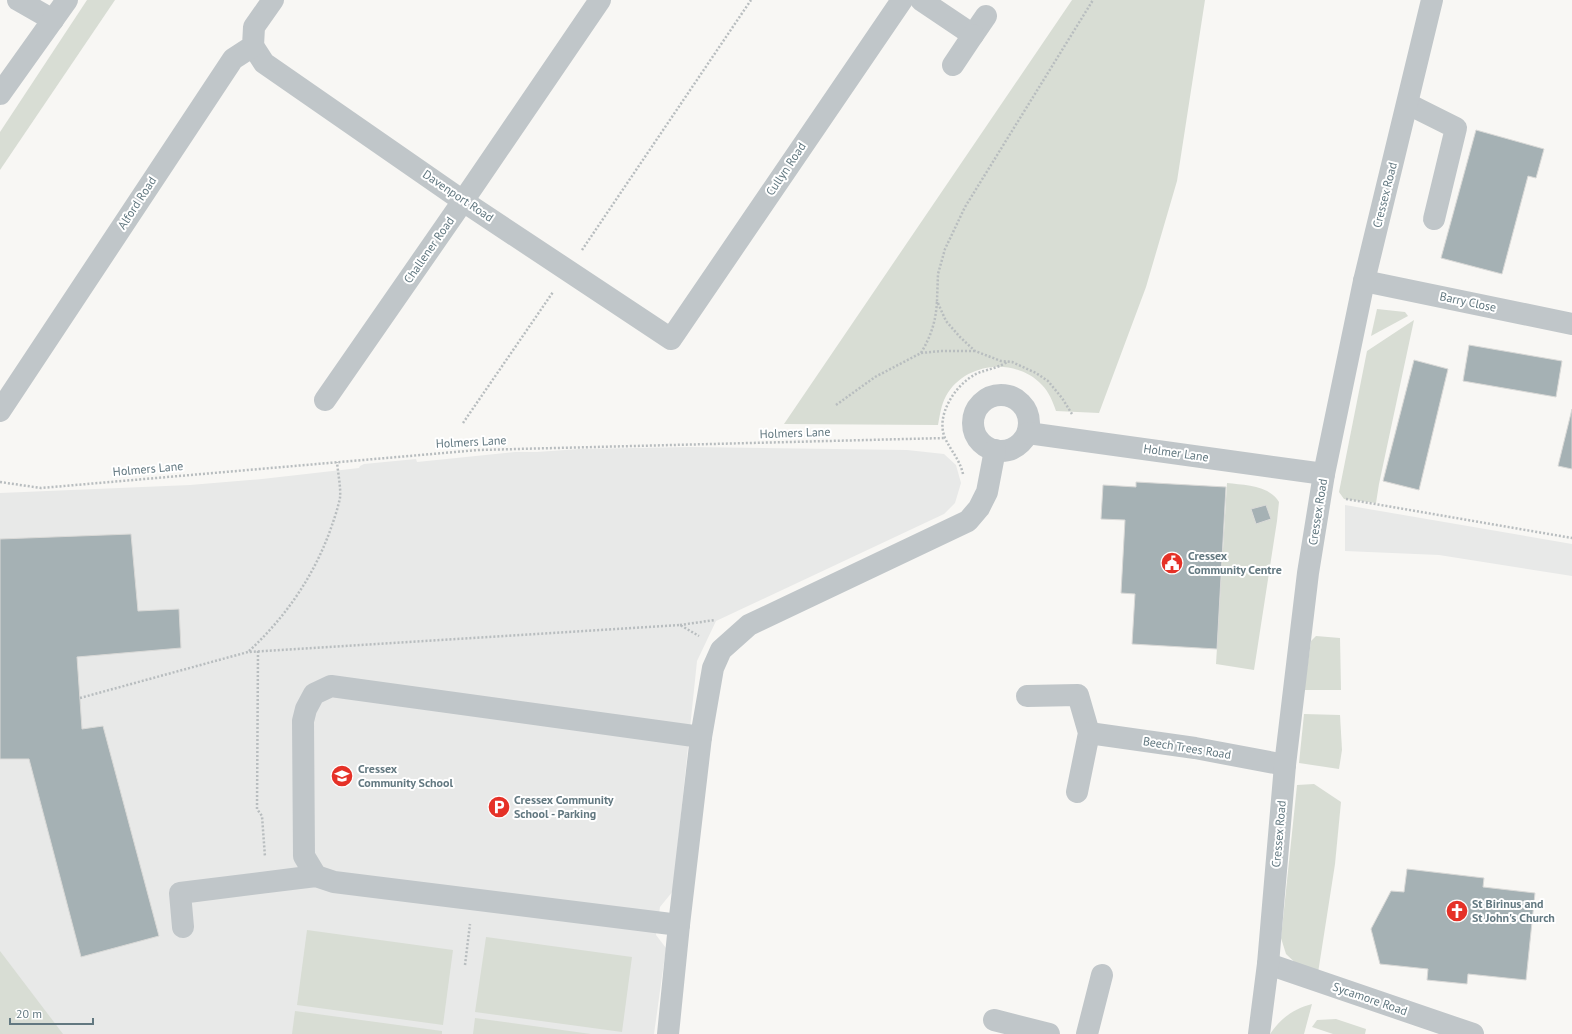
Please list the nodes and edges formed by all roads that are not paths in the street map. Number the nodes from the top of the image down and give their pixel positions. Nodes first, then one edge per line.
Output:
1 (18, 0) edge
2 (67, 0) edge
3 (273, 0) edge
4 (600, 0) edge
5 (902, 0) edge
6 (921, 0) edge
7 (1432, 0) edge
8 (986, 16) dead end
9 (53, 20) junction
10 (973, 35) junction
11 (253, 46) junction
12 (953, 65) dead end
13 (0, 94) edge
14 (1408, 104) junction
15 (463, 201) junction
16 (1434, 219) dead end
17 (1364, 281) junction
18 (1572, 324) edge
19 (671, 339) joint
20 (326, 400) dead end
21 (0, 411) edge
22 (1028, 433) junction
23 (995, 450) junction
24 (1322, 485) junction
25 (1027, 696) dead end
26 (1089, 733) junction
27 (701, 736) junction
28 (1285, 765) junction
29 (1077, 792) dead end
30 (316, 876) junction
31 (679, 925) junction
32 (183, 927) dead end
33 (1268, 964) junction
34 (1102, 975) dead end
35 (994, 1020) dead end
36 (668, 1034) edge
37 (1049, 1034) edge
38 (1087, 1034) edge
39 (1259, 1034) edge
40 (1472, 1034) edge

1 - 9 street
2 - 9 street
3 - 11 street
4 - 15 street, Challener Road
5 - 19 street, Cullyn Road
6 - 10 street
7 - 14 street, Cressex Road
8 - 10 street
9 - 13 street
10 - 12 street
11 - 15 street, Davenport Road
11 - 21 street, Alford Road
14 - 16 street
14 - 17 street, Cressex Road
15 - 19 street, Davenport Road
15 - 20 street, Challener Road
17 - 18 street, Barry Close
17 - 24 street, Cressex Road
22 - 23 street
22 - 23 street
22 - 24 street, Holmer Lane
23 - 27 street
24 - 28 street, Cressex Road
25 - 26 street
26 - 28 street, Beech Trees Road
26 - 29 street
27 - 30 street
27 - 31 street
28 - 33 street, Cressex Road
30 - 31 street
30 - 32 street
31 - 36 street
33 - 39 street, Cressex Road
33 - 40 street, Sycamore Road
34 - 38 street
35 - 37 street

